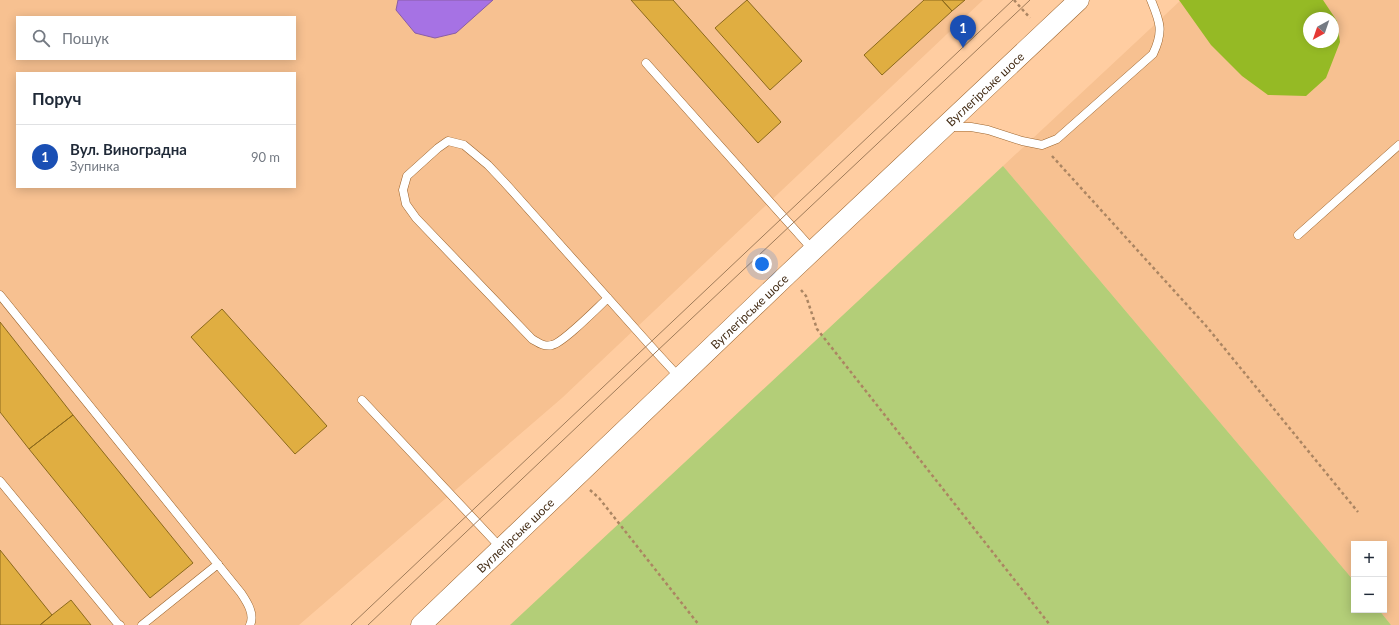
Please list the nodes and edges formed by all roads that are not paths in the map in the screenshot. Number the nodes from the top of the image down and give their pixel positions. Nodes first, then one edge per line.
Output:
1 (1079, 0) edge
2 (1151, 0) edge
3 (646, 63) dead end
4 (945, 126) junction
5 (1399, 145) edge
6 (1298, 235) dead end
7 (813, 250) junction
8 (0, 295) edge
9 (608, 298) junction
10 (679, 378) junction
11 (362, 400) dead end
12 (0, 481) edge
13 (501, 548) junction
14 (218, 564) junction
15 (120, 625) edge
16 (142, 625) edge
17 (250, 625) edge
18 (421, 625) edge

1 - 4 street, Вуглегірське шосе
2 - 4 lane
3 - 7 lane
4 - 7 street, Вуглегірське шосе
5 - 6 lane
7 - 10 street, Вуглегірське шосе
8 - 14 lane
9 - 9 lane
9 - 10 lane
10 - 13 street, Вуглегірське шосе
11 - 13 lane
12 - 15 lane
13 - 18 street, Вуглегірське шосе
14 - 16 lane
14 - 17 lane

